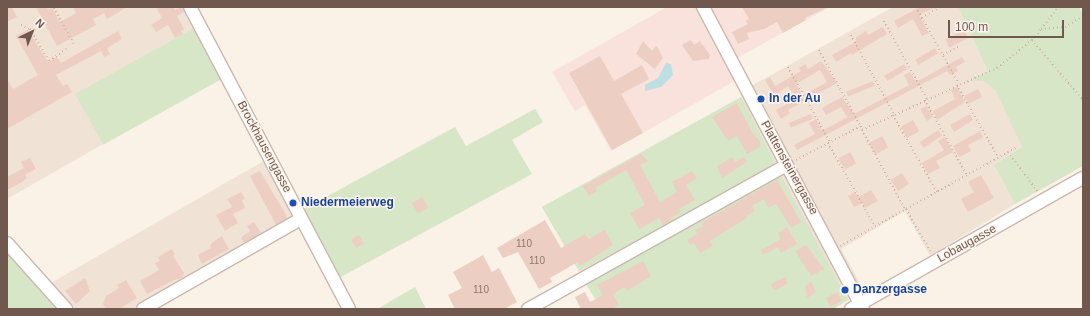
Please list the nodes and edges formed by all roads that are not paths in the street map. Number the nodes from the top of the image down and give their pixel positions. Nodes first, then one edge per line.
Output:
1 (190, 7) edge
2 (704, 7) edge
3 (787, 165) junction
4 (1083, 178) edge
5 (302, 219) junction
6 (7, 243) edge
7 (858, 307) edge
8 (66, 309) edge
9 (142, 309) edge
10 (349, 309) edge
11 (528, 309) edge

1 - 5 street, Brockhausengasse
2 - 3 street, Plattensteinergasse
3 - 7 street, Plattensteinergasse
3 - 11 street
4 - 7 street, Lobaugasse
5 - 9 street
5 - 10 street, Brockhausengasse
6 - 8 street

